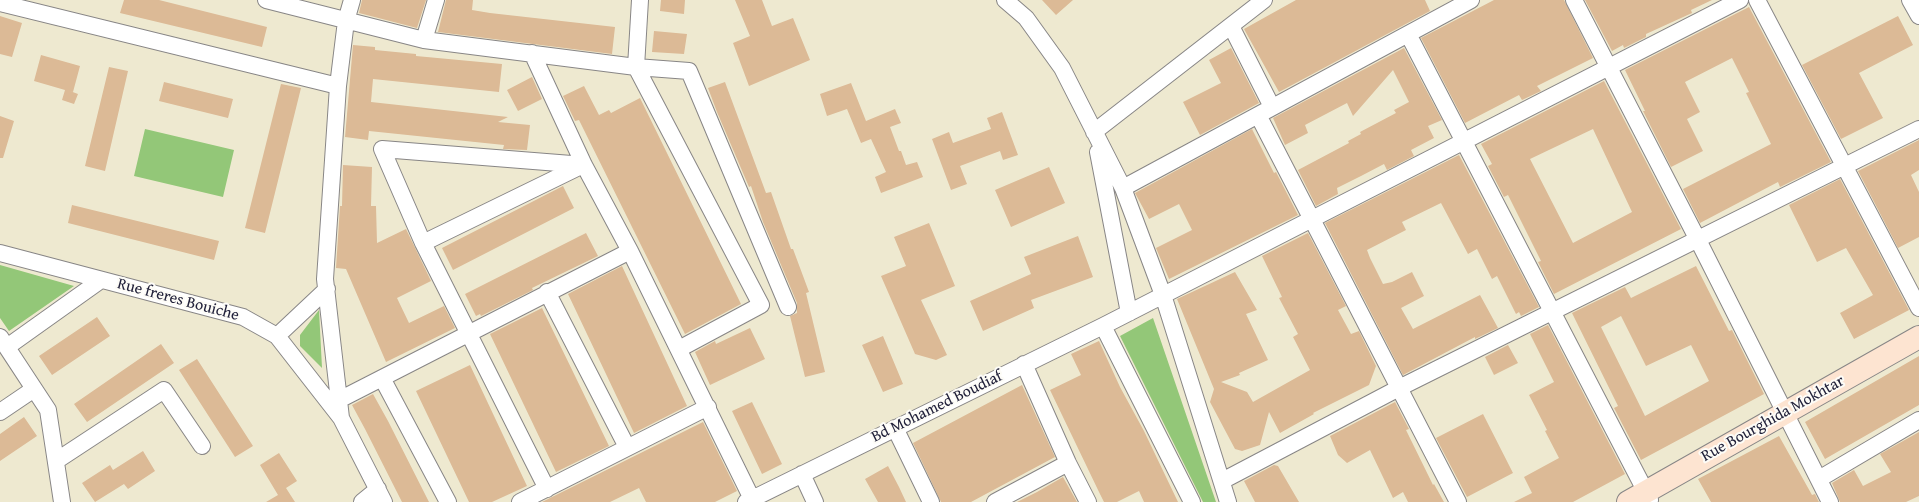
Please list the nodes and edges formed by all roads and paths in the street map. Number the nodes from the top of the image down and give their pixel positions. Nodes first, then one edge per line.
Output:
1 (266, 0) edge
2 (352, 0) edge
3 (436, 0) edge
4 (640, 0) edge
5 (1005, 0) edge
6 (1264, 0) edge
7 (1470, 0) edge
8 (1574, 0) edge
9 (1740, 0) edge
10 (1757, 0) edge
11 (1910, 0) edge
12 (0, 3) edge
13 (1919, 16) edge
14 (346, 21) junction
15 (1231, 26) junction
16 (1408, 34) junction
17 (424, 40) junction
18 (532, 53) junction
19 (636, 67) junction
20 (1609, 67) junction
21 (338, 86) junction
22 (1265, 111) junction
23 (1919, 129) edge
24 (1094, 132) junction
25 (1464, 141) junction
26 (584, 164) junction
27 (1844, 167) junction
28 (1123, 188) junction
29 (1312, 219) junction
30 (1698, 240) junction
31 (423, 242) junction
32 (630, 251) junction
33 (0, 253) edge
34 (101, 280) junction
35 (326, 289) junction
36 (547, 292) junction
37 (1163, 295) junction
38 (788, 307) dead end
39 (1919, 308) edge
40 (1129, 312) junction
41 (1553, 312) junction
42 (1103, 326) junction
43 (468, 334) junction
44 (277, 336) junction
45 (1919, 337) edge
46 (3, 342) edge
47 (679, 349) junction
48 (1024, 364) junction
49 (382, 378) junction
50 (1400, 388) junction
51 (34, 389) junction
52 (339, 400) junction
53 (708, 407) junction
54 (1786, 411) junction
55 (0, 412) edge
56 (341, 418) junction
57 (1919, 420) edge
58 (895, 428) junction
59 (202, 446) dead end
60 (627, 447) junction
61 (56, 461) junction
62 (1068, 463) junction
63 (802, 474) junction
64 (1819, 479) junction
65 (1222, 481) junction
66 (547, 489) junction
67 (381, 495) edge
68 (1642, 499) edge
69 (749, 500) edge
70 (62, 502) edge
71 (362, 502) edge
72 (448, 502) edge
73 (520, 502) edge
74 (815, 502) edge
75 (931, 502) edge
76 (995, 502) edge
77 (1088, 502) edge
78 (1192, 502) edge
79 (1228, 502) edge
80 (1458, 502) edge
81 (1830, 502) edge

1 - 14 street
2 - 14 street
3 - 17 street
4 - 19 street
5 - 24 street
6 - 15 street
7 - 16 street
8 - 20 street
9 - 20 street, Bd Mohamed Boudiaf
10 - 27 street
11 - 13 street
12 - 21 street
14 - 17 street
14 - 21 street
15 - 22 street
15 - 24 street
16 - 22 street
16 - 25 street
17 - 18 street
18 - 19 street
18 - 26 street
19 - 38 street
19 - 47 street
20 - 25 street, Bd Mohamed Boudiaf
20 - 30 street
21 - 35 street
22 - 28 street
22 - 29 street
23 - 27 street
24 - 28 street
24 - 40 street
25 - 29 street, Bd Mohamed Boudiaf
25 - 41 street
26 - 31 street
26 - 31 street
26 - 32 street
27 - 30 street
27 - 39 street
28 - 37 street
29 - 37 street, Bd Mohamed Boudiaf
29 - 50 street
30 - 41 street
30 - 54 street
31 - 43 street
32 - 36 street
32 - 47 street
33 - 34 street, Rue freres Bouiche
34 - 44 street, Rue freres Bouiche
34 - 46 street
35 - 44 street
35 - 52 street
36 - 43 street
36 - 60 street
37 - 40 street, Bd Mohamed Boudiaf
37 - 65 street
40 - 42 street, Bd Mohamed Boudiaf
41 - 50 street
41 - 68 street
42 - 48 street, Bd Mohamed Boudiaf
42 - 78 street
43 - 49 street
43 - 66 street
44 - 56 street, Rue freres Bouiche
45 - 54 main road, Rue Bourghida Mokhtar
46 - 51 street
47 - 53 street
48 - 58 street, Bd Mohamed Boudiaf
48 - 62 street
49 - 52 street
49 - 72 street
50 - 65 street
50 - 80 street
51 - 55 street
51 - 61 street
52 - 56 street
53 - 60 street
53 - 69 street
54 - 64 street
54 - 68 main road, Rue Bourghida Mokhtar
56 - 67 street, Rue freres Bouiche
57 - 64 street
58 - 63 street, Bd Mohamed Boudiaf
58 - 75 street
59 - 61 street
60 - 66 street
61 - 70 street
62 - 76 street
62 - 77 street
63 - 69 street, Bd Mohamed Boudiaf
63 - 74 street
64 - 81 street
65 - 79 street
66 - 73 street
67 - 71 street

